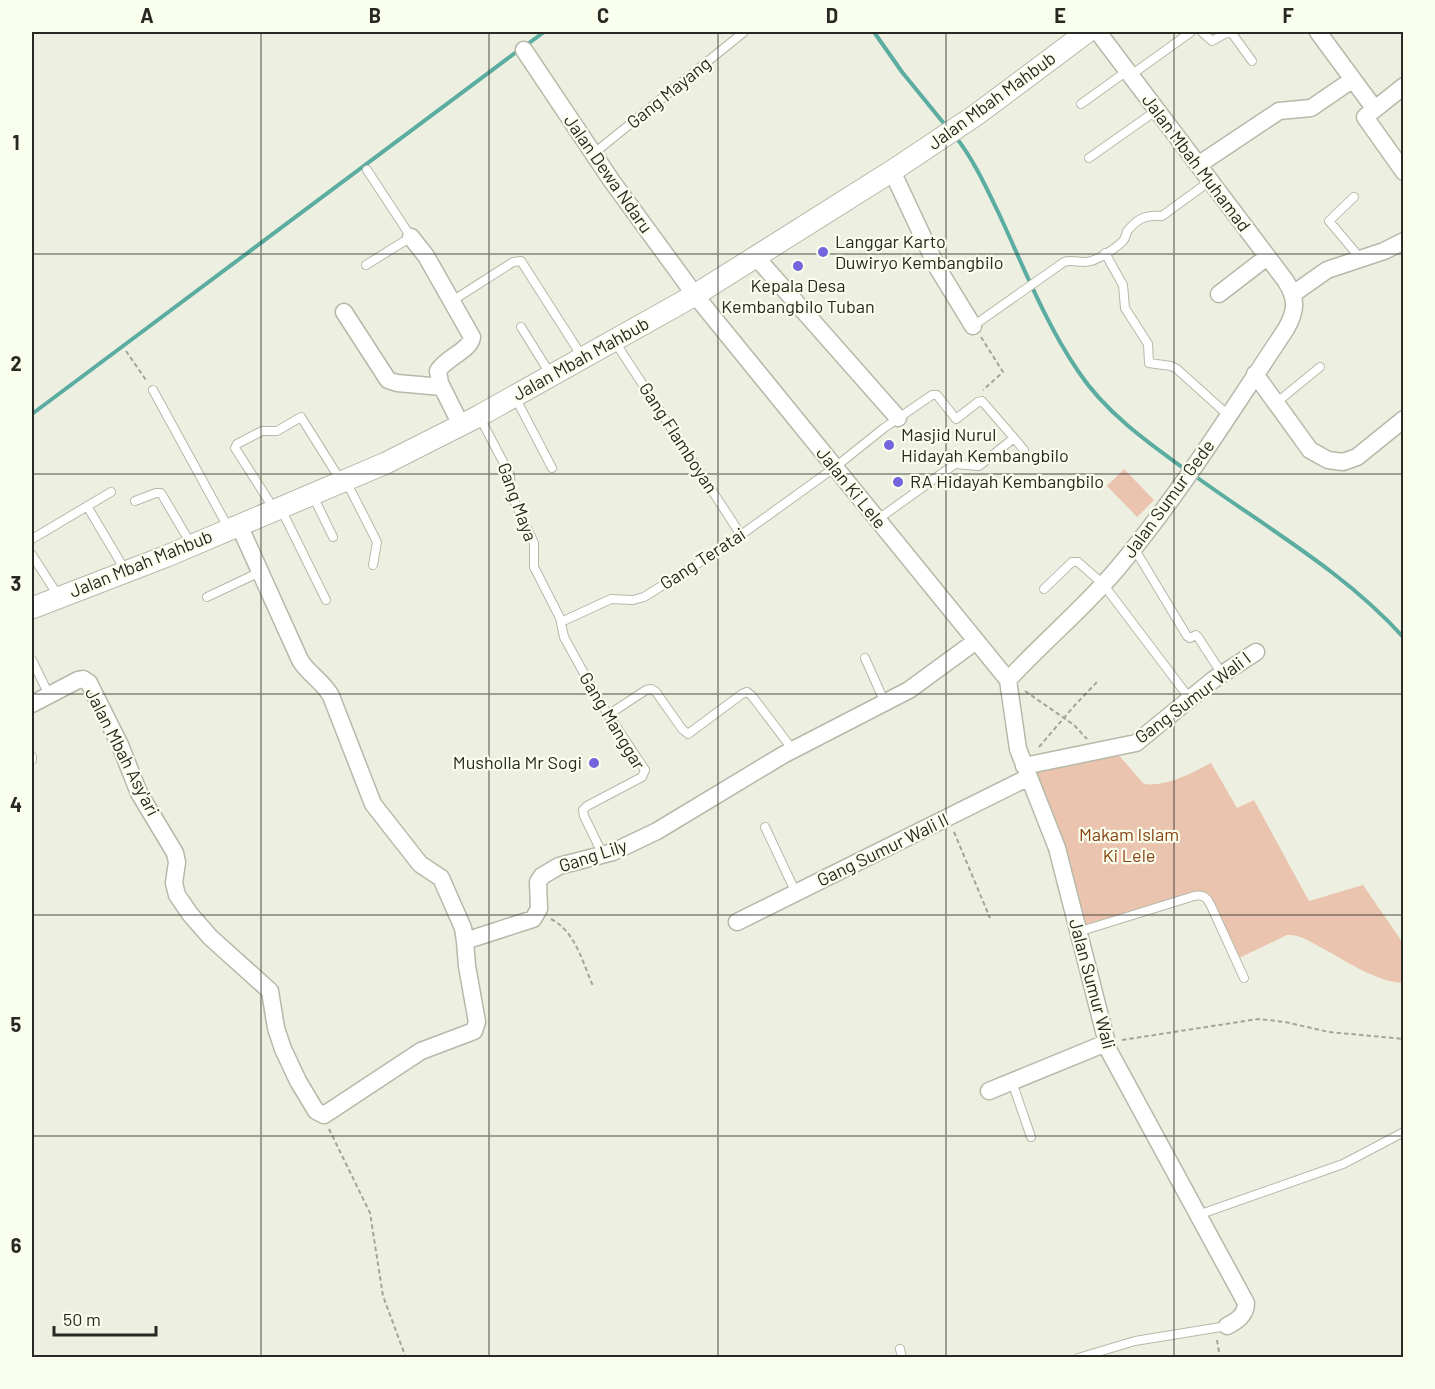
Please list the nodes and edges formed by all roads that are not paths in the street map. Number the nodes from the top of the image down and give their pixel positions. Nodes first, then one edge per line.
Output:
1 (744, 32) edge
2 (1087, 32) edge
3 (1098, 32) edge
4 (1191, 32) edge
5 (1202, 32) edge
6 (1229, 32) edge
7 (1318, 32) edge
8 (524, 50) dead end
9 (1252, 61) dead end
10 (1129, 73) junction
11 (1352, 80) junction
12 (1404, 86) edge
13 (1081, 104) dead end
14 (1374, 108) junction
15 (1157, 110) junction
16 (593, 154) junction
17 (1089, 158) dead end
18 (1198, 165) junction
19 (367, 170) dead end
20 (892, 171) junction
21 (1404, 172) edge
22 (1210, 181) junction
23 (1354, 197) dead end
24 (411, 237) junction
25 (1404, 241) edge
26 (1105, 253) junction
27 (756, 257) junction
28 (1267, 257) junction
29 (1361, 259) junction
30 (366, 265) dead end
31 (1219, 294) dead end
32 (1293, 294) junction
33 (695, 295) junction
34 (452, 301) junction
35 (344, 312) dead end
36 (973, 326) joint
37 (521, 327) dead end
38 (614, 341) junction
39 (584, 359) junction
40 (1320, 367) dead end
41 (1256, 374) junction
42 (551, 376) junction
43 (442, 387) junction
44 (153, 390) road end
45 (514, 396) junction
46 (1276, 403) junction
47 (1228, 416) junction
48 (898, 418) junction
49 (1404, 419) edge
50 (470, 421) junction
51 (1014, 438) junction
52 (1024, 450) dead end
53 (552, 468) dead end
54 (834, 468) junction
55 (343, 481) junction
56 (111, 492) dead end
57 (312, 494) junction
58 (135, 501) dead end
59 (87, 506) junction
60 (277, 509) junction
61 (877, 520) junction
62 (234, 527) junction
63 (741, 535) junction
64 (333, 537) dead end
65 (32, 539) edge
66 (191, 545) junction
67 (1134, 547) junction
68 (32, 555) edge
69 (373, 565) dead end
70 (126, 571) junction
71 (260, 572) junction
72 (1102, 584) junction
73 (1044, 589) dead end
74 (59, 597) junction
75 (207, 597) dead end
76 (326, 600) dead end
77 (32, 608) edge
78 (561, 622) junction
79 (976, 642) junction
80 (1256, 652) dead end
81 (865, 658) dead end
82 (32, 660) edge
83 (1222, 674) junction
84 (1008, 680) junction
85 (50, 695) junction
86 (1190, 699) junction
87 (885, 703) junction
88 (32, 704) edge
89 (608, 715) junction
90 (793, 750) junction
91 (1027, 771) junction
92 (765, 826) dead end
93 (603, 855) junction
94 (796, 893) junction
95 (737, 922) dead end
96 (1078, 932) junction
97 (465, 941) junction
98 (1244, 978) dead end
99 (1106, 1043) junction
100 (1012, 1082) junction
101 (989, 1091) dead end
102 (1404, 1131) edge
103 (1030, 1137) dead end
104 (1198, 1215) junction
105 (1227, 1326) joint
106 (1078, 1358) edge

1 - 16 lane, Gang Mayang
2 - 20 street, Jalan Mbah Mahbub
3 - 10 street, Jalan Mbah Muhamad
4 - 10 lane
5 - 6 lane
6 - 9 lane
7 - 11 street
8 - 16 street, Jalan Dewa Ndaru
10 - 13 lane
10 - 15 street, Jalan Mbah Muhamad
11 - 14 street
11 - 18 street
12 - 14 street
14 - 21 street
15 - 17 lane
15 - 18 street, Jalan Mbah Muhamad
16 - 33 street, Jalan Dewa Ndaru
18 - 22 street, Jalan Mbah Muhamad
19 - 24 lane
20 - 27 street, Jalan Mbah Mahbub
20 - 36 street
22 - 26 lane
22 - 28 street, Jalan Mbah Muhamad
23 - 29 lane
24 - 30 lane
24 - 34 street
25 - 29 street
26 - 36 lane
26 - 47 lane
27 - 33 street, Jalan Mbah Mahbub
27 - 48 street
28 - 31 street
28 - 32 street, Jalan Mbah Muhamad
29 - 32 street
32 - 41 street, Jalan Sumur Gede
33 - 38 street, Jalan Mbah Mahbub
33 - 54 street, Jalan Ki Lele
34 - 39 lane
34 - 43 street
35 - 43 street
37 - 42 lane
38 - 39 street, Jalan Mbah Mahbub
38 - 63 lane, Gang Flamboyan
39 - 42 street, Jalan Mbah Mahbub
40 - 46 lane
41 - 46 street
41 - 47 street, Jalan Sumur Gede
42 - 45 street, Jalan Mbah Mahbub
43 - 50 street
44 - 62 lane
45 - 50 street, Jalan Mbah Mahbub
45 - 53 lane
46 - 49 street
47 - 67 street, Jalan Sumur Gede
48 - 51 lane, Gang Teratai
48 - 54 lane, Gang Teratai
50 - 55 street, Jalan Mbah Mahbub
50 - 78 lane, Gang Maya
51 - 52 lane
51 - 61 lane
54 - 61 street, Jalan Ki Lele
54 - 63 lane, Gang Teratai
55 - 57 street, Jalan Mbah Mahbub
55 - 60 lane
55 - 69 lane
56 - 59 lane
57 - 60 street, Jalan Mbah Mahbub
57 - 64 lane
58 - 66 lane
59 - 65 lane
59 - 70 lane
60 - 62 street, Jalan Mbah Mahbub
60 - 76 lane
61 - 79 street, Jalan Ki Lele
62 - 66 street, Jalan Mbah Mahbub
62 - 71 street
63 - 78 lane, Gang Teratai
66 - 70 street, Jalan Mbah Mahbub
67 - 72 street, Jalan Sumur Gede
67 - 83 lane
68 - 74 lane
70 - 74 street, Jalan Mbah Mahbub
71 - 75 lane
71 - 97 street
72 - 73 lane
72 - 84 street, Jalan Sumur Gede
72 - 86 lane
74 - 77 street, Jalan Mbah Mahbub
78 - 89 lane, Gang Manggar
79 - 84 street, Jalan Ki Lele
79 - 87 street, Gang Lily
80 - 83 street, Gang Sumur Wali I
81 - 87 lane
82 - 85 lane
83 - 86 street, Gang Sumur Wali I
84 - 91 street, Jalan Sumur Wali
85 - 88 street, Jalan Mbah Asy'ari
85 - 97 street, Jalan Mbah Asy'ari
86 - 91 street, Gang Sumur Wali I
87 - 90 street, Gang Lily
89 - 90 lane
89 - 93 lane, Gang Manggar
90 - 93 street, Gang Lily
91 - 94 street, Gang Sumur Wali II
91 - 96 street, Jalan Sumur Wali
92 - 94 lane
93 - 97 street, Gang Lily
94 - 95 street, Gang Sumur Wali II
96 - 98 lane
96 - 99 street, Jalan Sumur Wali
99 - 100 street
99 - 104 street, Jalan Sumur Wali
100 - 101 street
100 - 103 lane
102 - 104 lane
104 - 105 street, Jalan Sumur Wali
105 - 106 lane

